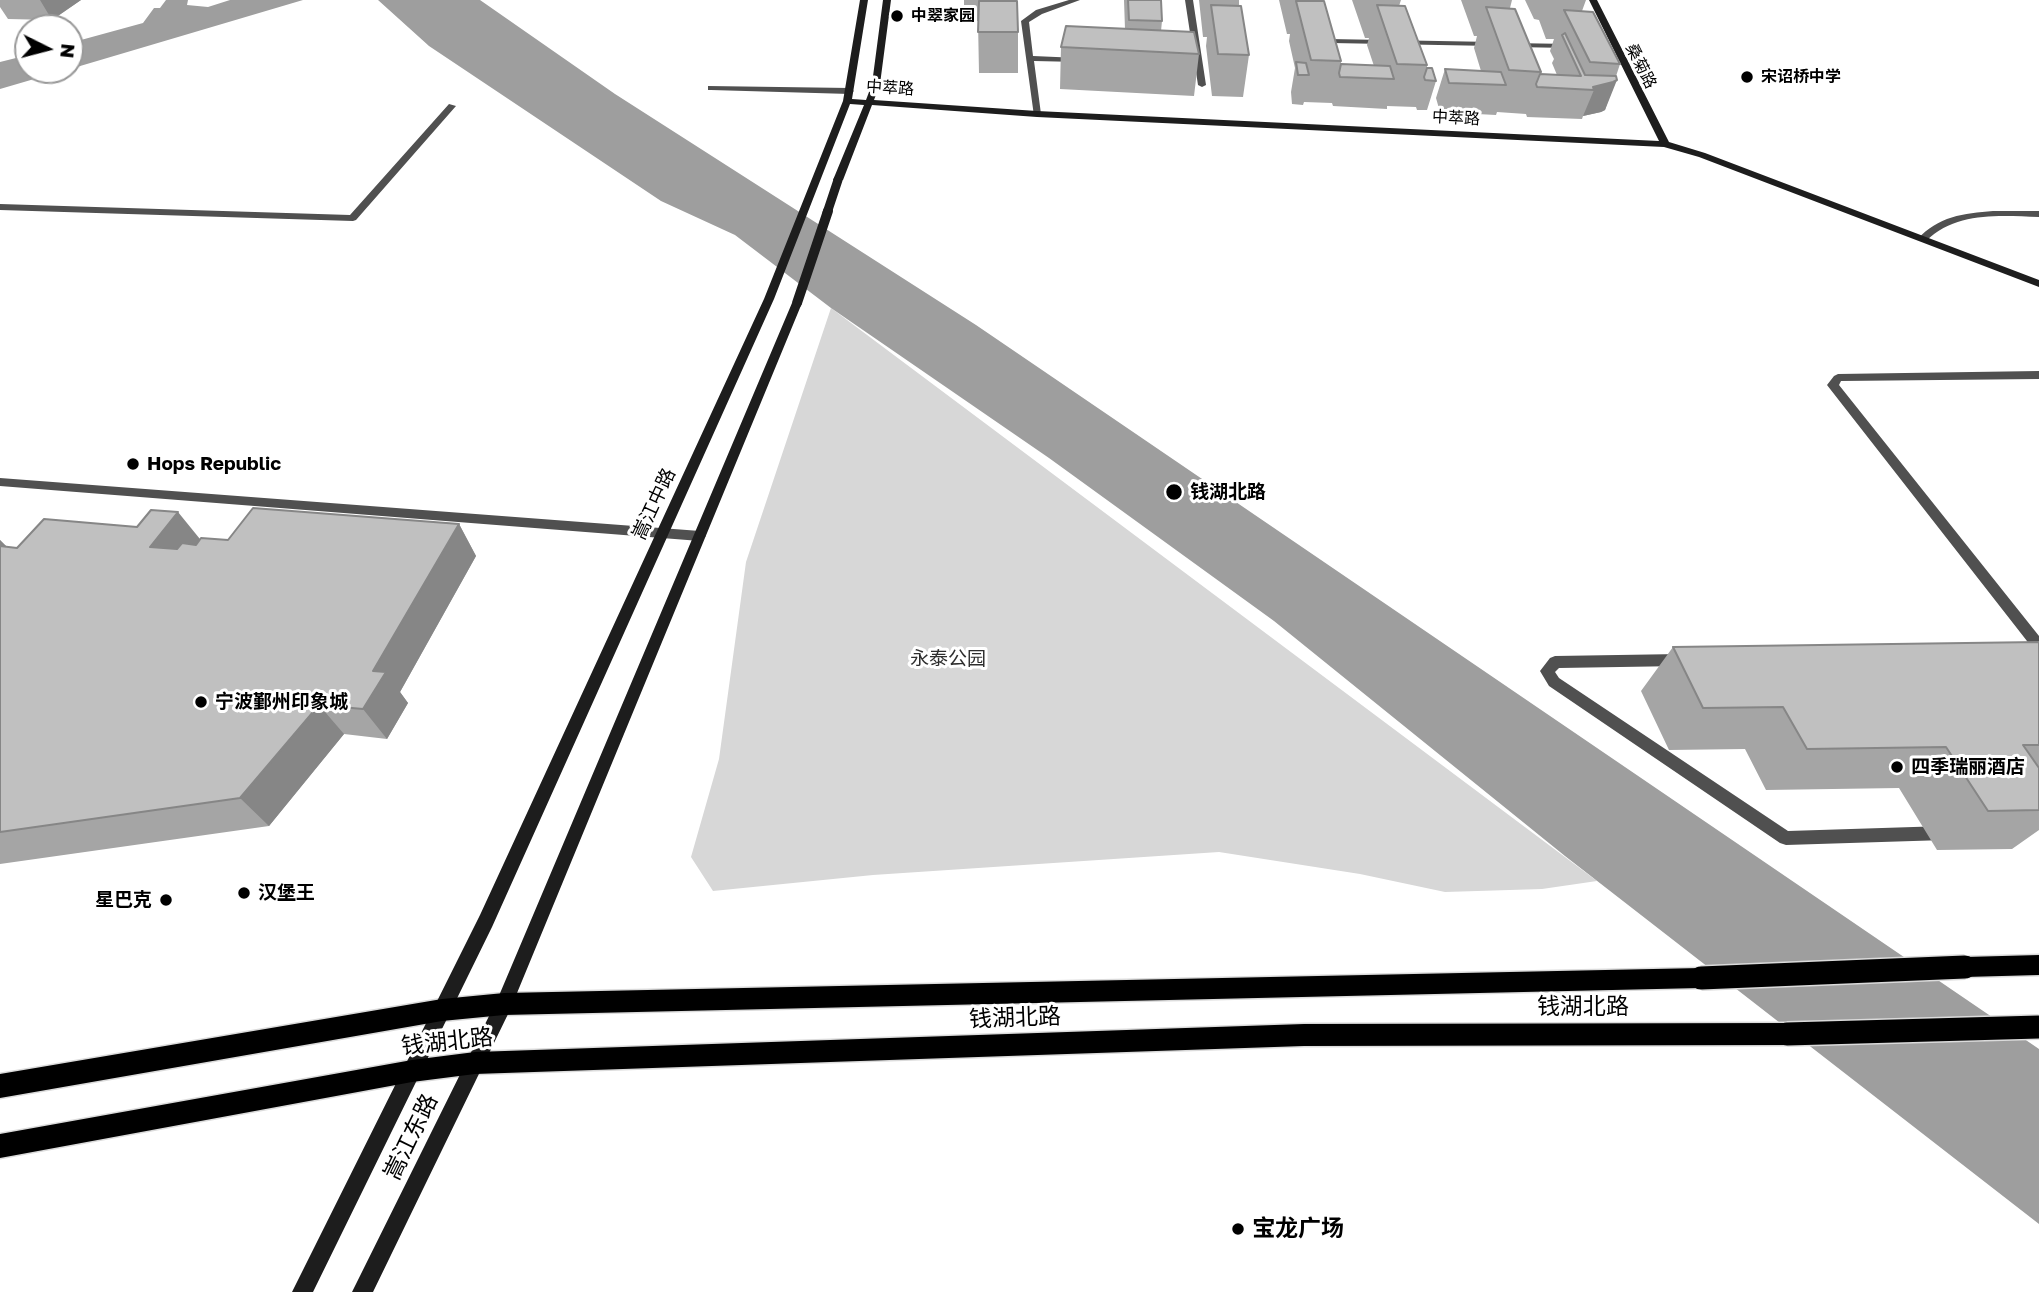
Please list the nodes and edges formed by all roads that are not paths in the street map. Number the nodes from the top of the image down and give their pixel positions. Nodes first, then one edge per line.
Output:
1 (864, 0) edge
2 (887, 0) edge
3 (1076, 0) edge
4 (1189, 0) edge
5 (1593, 0) edge
6 (1517, 34) edge
7 (1332, 41) edge
8 (1522, 45) junction
9 (1576, 46) edge
10 (1603, 47) edge
11 (1616, 47) junction
12 (1030, 58) junction
13 (1095, 61) edge
14 (1186, 66) edge
15 (1199, 67) junction
16 (1202, 85) dead end
17 (711, 88) dead end
18 (848, 96) junction
19 (869, 101) junction
20 (452, 106) dead end
21 (1037, 114) junction
22 (1665, 144) junction
23 (0, 207) edge
24 (2039, 214) edge
25 (1923, 239) junction
26 (2039, 284) edge
27 (2039, 375) edge
28 (0, 482) edge
29 (662, 533) junction
30 (700, 536) junction
31 (2034, 651) edge
32 (1693, 660) edge
33 (1959, 832) dead end
34 (2039, 965) edge
35 (504, 1004) junction
36 (442, 1010) junction
37 (2039, 1027) edge
38 (475, 1063) junction
39 (412, 1071) junction
40 (0, 1086) edge
41 (0, 1146) edge
42 (302, 1292) edge
43 (362, 1292) edge

1 - 18 main road, 嵩江中路
2 - 19 main road
3 - 12 street
4 - 15 street
5 - 11 main road, 桑菊路
6 - 8 street
7 - 8 street
8 - 9 street
10 - 11 street
11 - 22 main road, 桑菊路
12 - 13 street
12 - 21 street
14 - 15 street
15 - 16 street
17 - 18 street
18 - 19 main road, 中萃路
18 - 29 main road, 嵩江中路
19 - 21 main road, 中萃路
19 - 30 main road, bridge
20 - 23 street
21 - 22 main road, 中萃路
22 - 25 main road, 中萃路
24 - 25 street
25 - 26 main road, 中萃路
27 - 31 street
28 - 29 street
29 - 30 street
29 - 36 main road, 嵩江中路
30 - 35 main road
32 - 33 street
34 - 35 main road, 钱湖北路, bridge
35 - 36 main road, 钱湖北路
35 - 38 main road, 嵩江东路
36 - 39 main road, 嵩江东路
36 - 40 main road, 钱湖北路
37 - 38 main road, 钱湖北路, bridge
38 - 39 main road, 钱湖北路
38 - 43 main road, 嵩江东路
39 - 41 main road, 钱湖北路
39 - 42 main road, 嵩江东路

